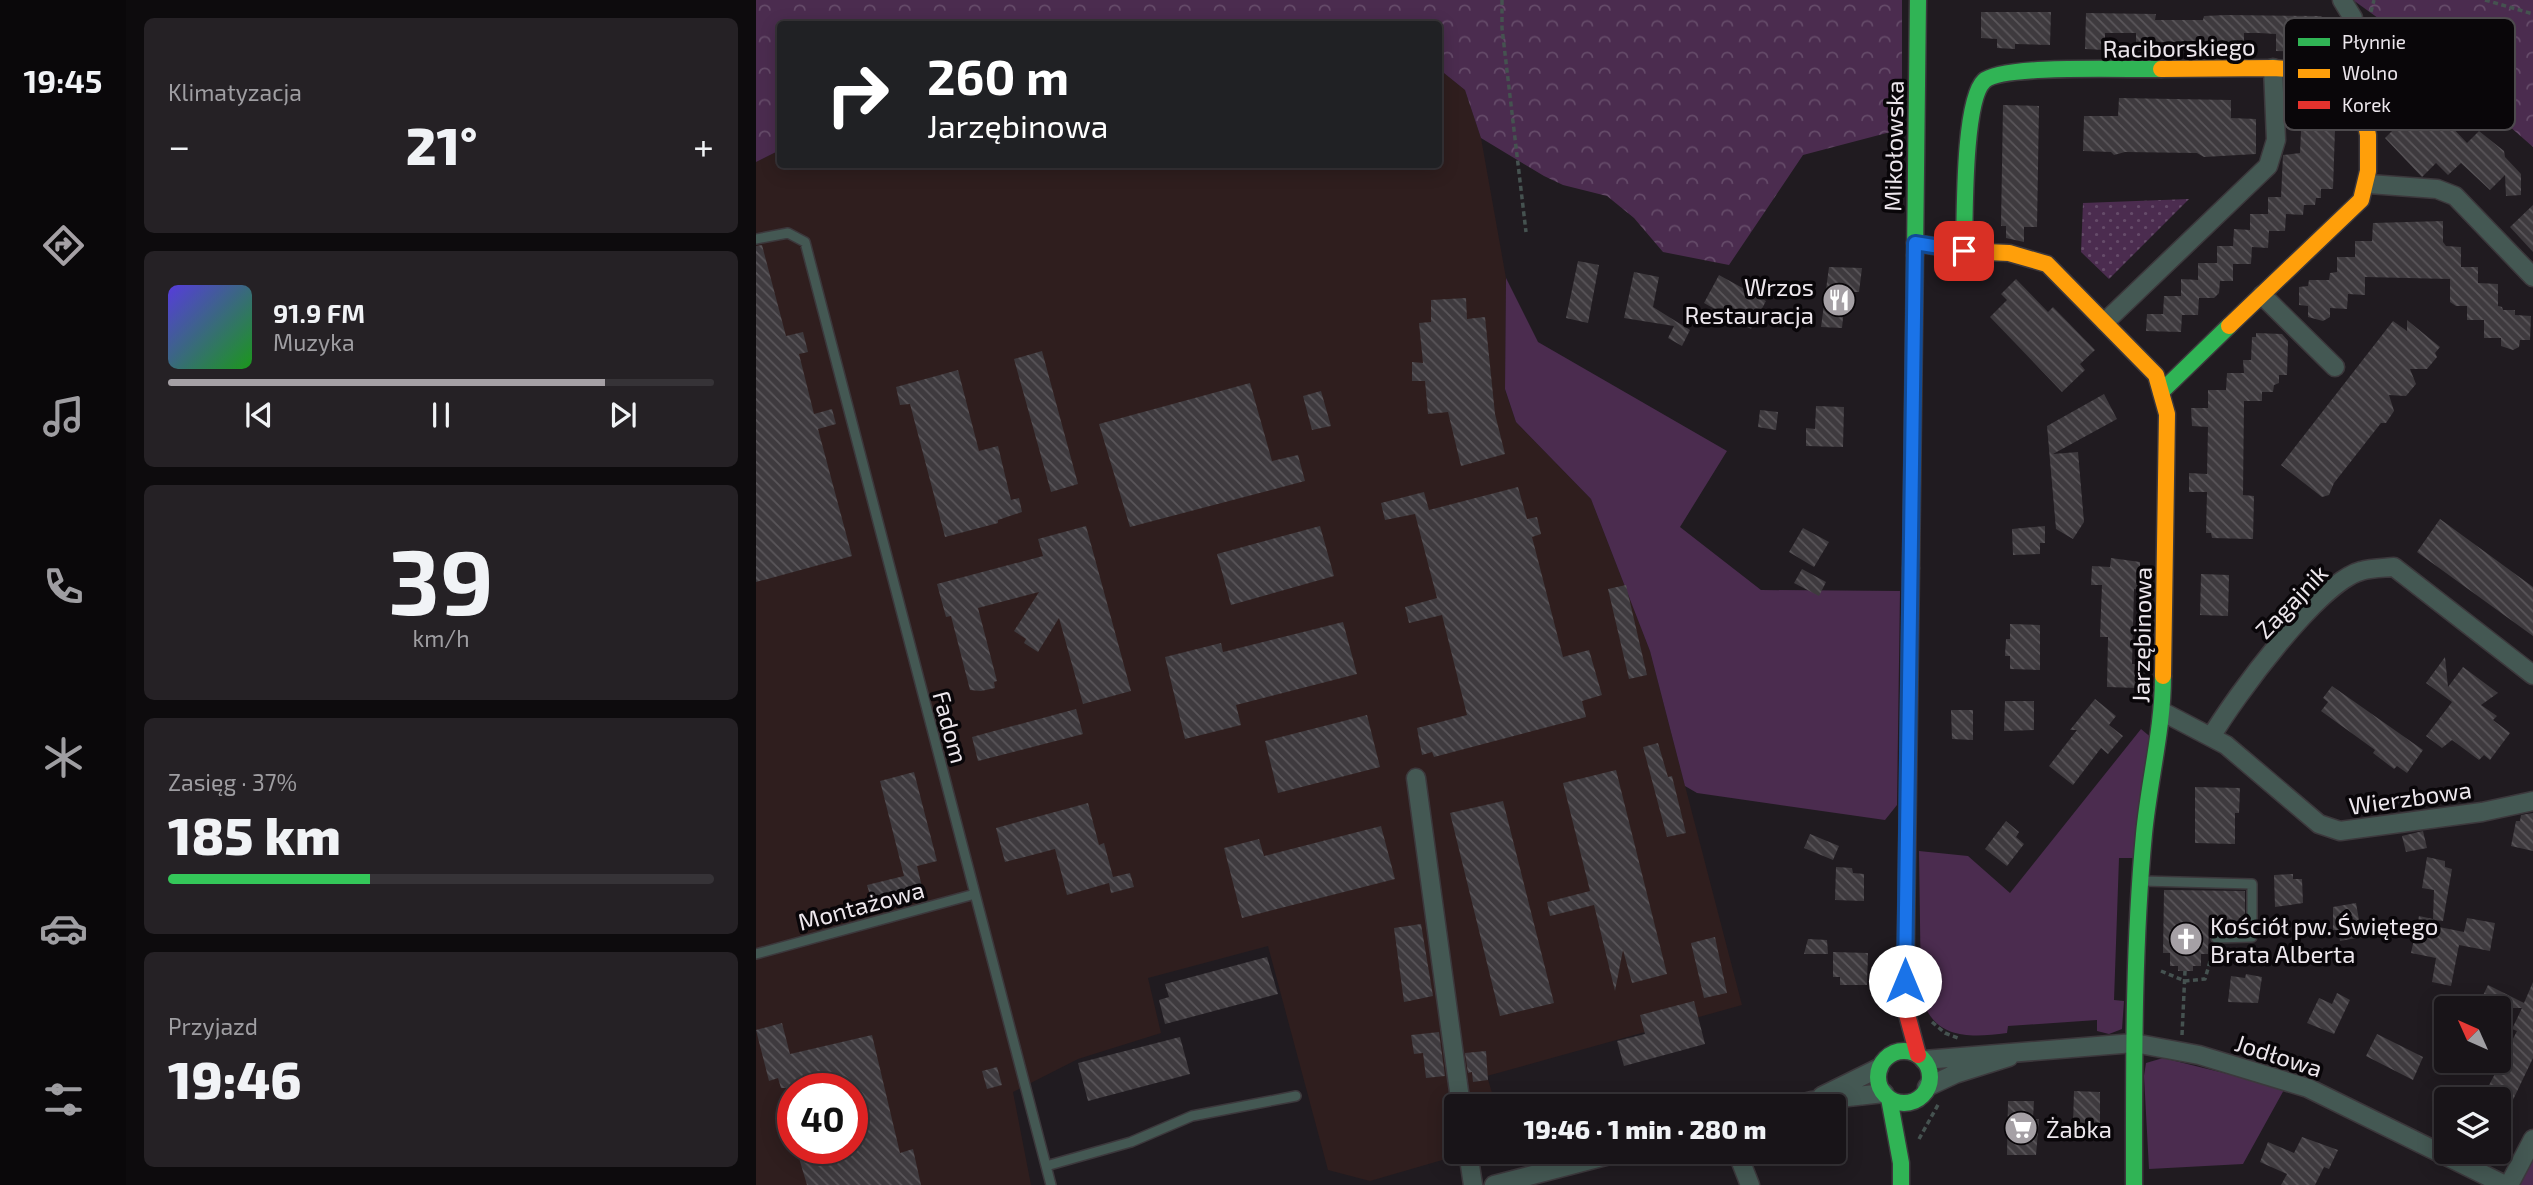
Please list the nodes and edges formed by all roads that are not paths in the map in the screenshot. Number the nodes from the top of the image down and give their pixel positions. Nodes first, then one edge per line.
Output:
1 (1918, 0) edge
2 (2342, 0) edge
3 (2353, 18) edge
4 (2273, 68) junction
5 (2284, 69) edge
6 (2366, 130) edge
7 (2369, 184) junction
8 (756, 239) edge
9 (1915, 243) junction
10 (1964, 251) junction
11 (2533, 277) edge
12 (2262, 295) junction
13 (2105, 322) junction
14 (2334, 367) dead end
15 (2161, 392) junction
16 (2533, 675) edge
17 (2163, 712) junction
18 (2211, 737) junction
19 (1416, 778) dead end
20 (2533, 801) edge
21 (2141, 881) junction
22 (975, 894) junction
23 (2216, 938) road end
24 (756, 954) edge
25 (1905, 1007) junction
26 (2134, 1043) junction
27 (2019, 1053) junction
28 (1893, 1054) junction
29 (1921, 1058) junction
30 (1880, 1068) junction
31 (1925, 1091) junction
32 (1459, 1094) edge
33 (1826, 1094) edge
34 (1296, 1096) dead end
35 (1887, 1096) junction
36 (1846, 1099) edge
37 (2533, 1139) edge
38 (1901, 1163) junction
39 (1470, 1164) edge
40 (1575, 1164) edge
41 (1741, 1164) edge
42 (1046, 1166) junction
43 (1051, 1185) edge
44 (1473, 1185) edge
45 (1494, 1185) edge
46 (1749, 1185) edge
47 (1901, 1185) edge
48 (2134, 1185) edge
49 (2507, 1185) edge

1 - 9 street, Mikołowska
2 - 3 street
4 - 5 street, Raciborskiego
4 - 10 street, Raciborskiego
4 - 13 street
6 - 7 street
7 - 11 street
7 - 12 street
8 - 22 lane, Fadom
9 - 10 street, Jarzębinowa
9 - 25 street, Mikołowska
10 - 13 street, Jarzębinowa
12 - 14 street
12 - 15 street
13 - 15 street, Jarzębinowa
15 - 17 street, Jarzębinowa
16 - 18 street, Zagajnik
17 - 18 street, Wierzbowa
17 - 21 street, Jarzębinowa
18 - 20 street, Wierzbowa
19 - 32 street
21 - 23 lane
21 - 26 street, Jarzębinowa
22 - 24 lane, Montażowa
22 - 42 lane, Fadom
25 - 28 street, Mikołowska
25 - 29 street, Mikołowska
26 - 27 street, Jodłowa
26 - 48 street, Jarzębinowa
26 - 49 street, Jodłowa
27 - 29 street, Jodłowa
27 - 31 street, Jodłowa
28 - 29 street
28 - 30 street
29 - 31 street
30 - 33 street
30 - 35 street
31 - 35 street
31 - 38 street
34 - 42 lane
35 - 36 street
35 - 38 street
37 - 49 street
38 - 47 street
39 - 44 street
40 - 45 street
41 - 46 street
42 - 43 lane, Fadom

